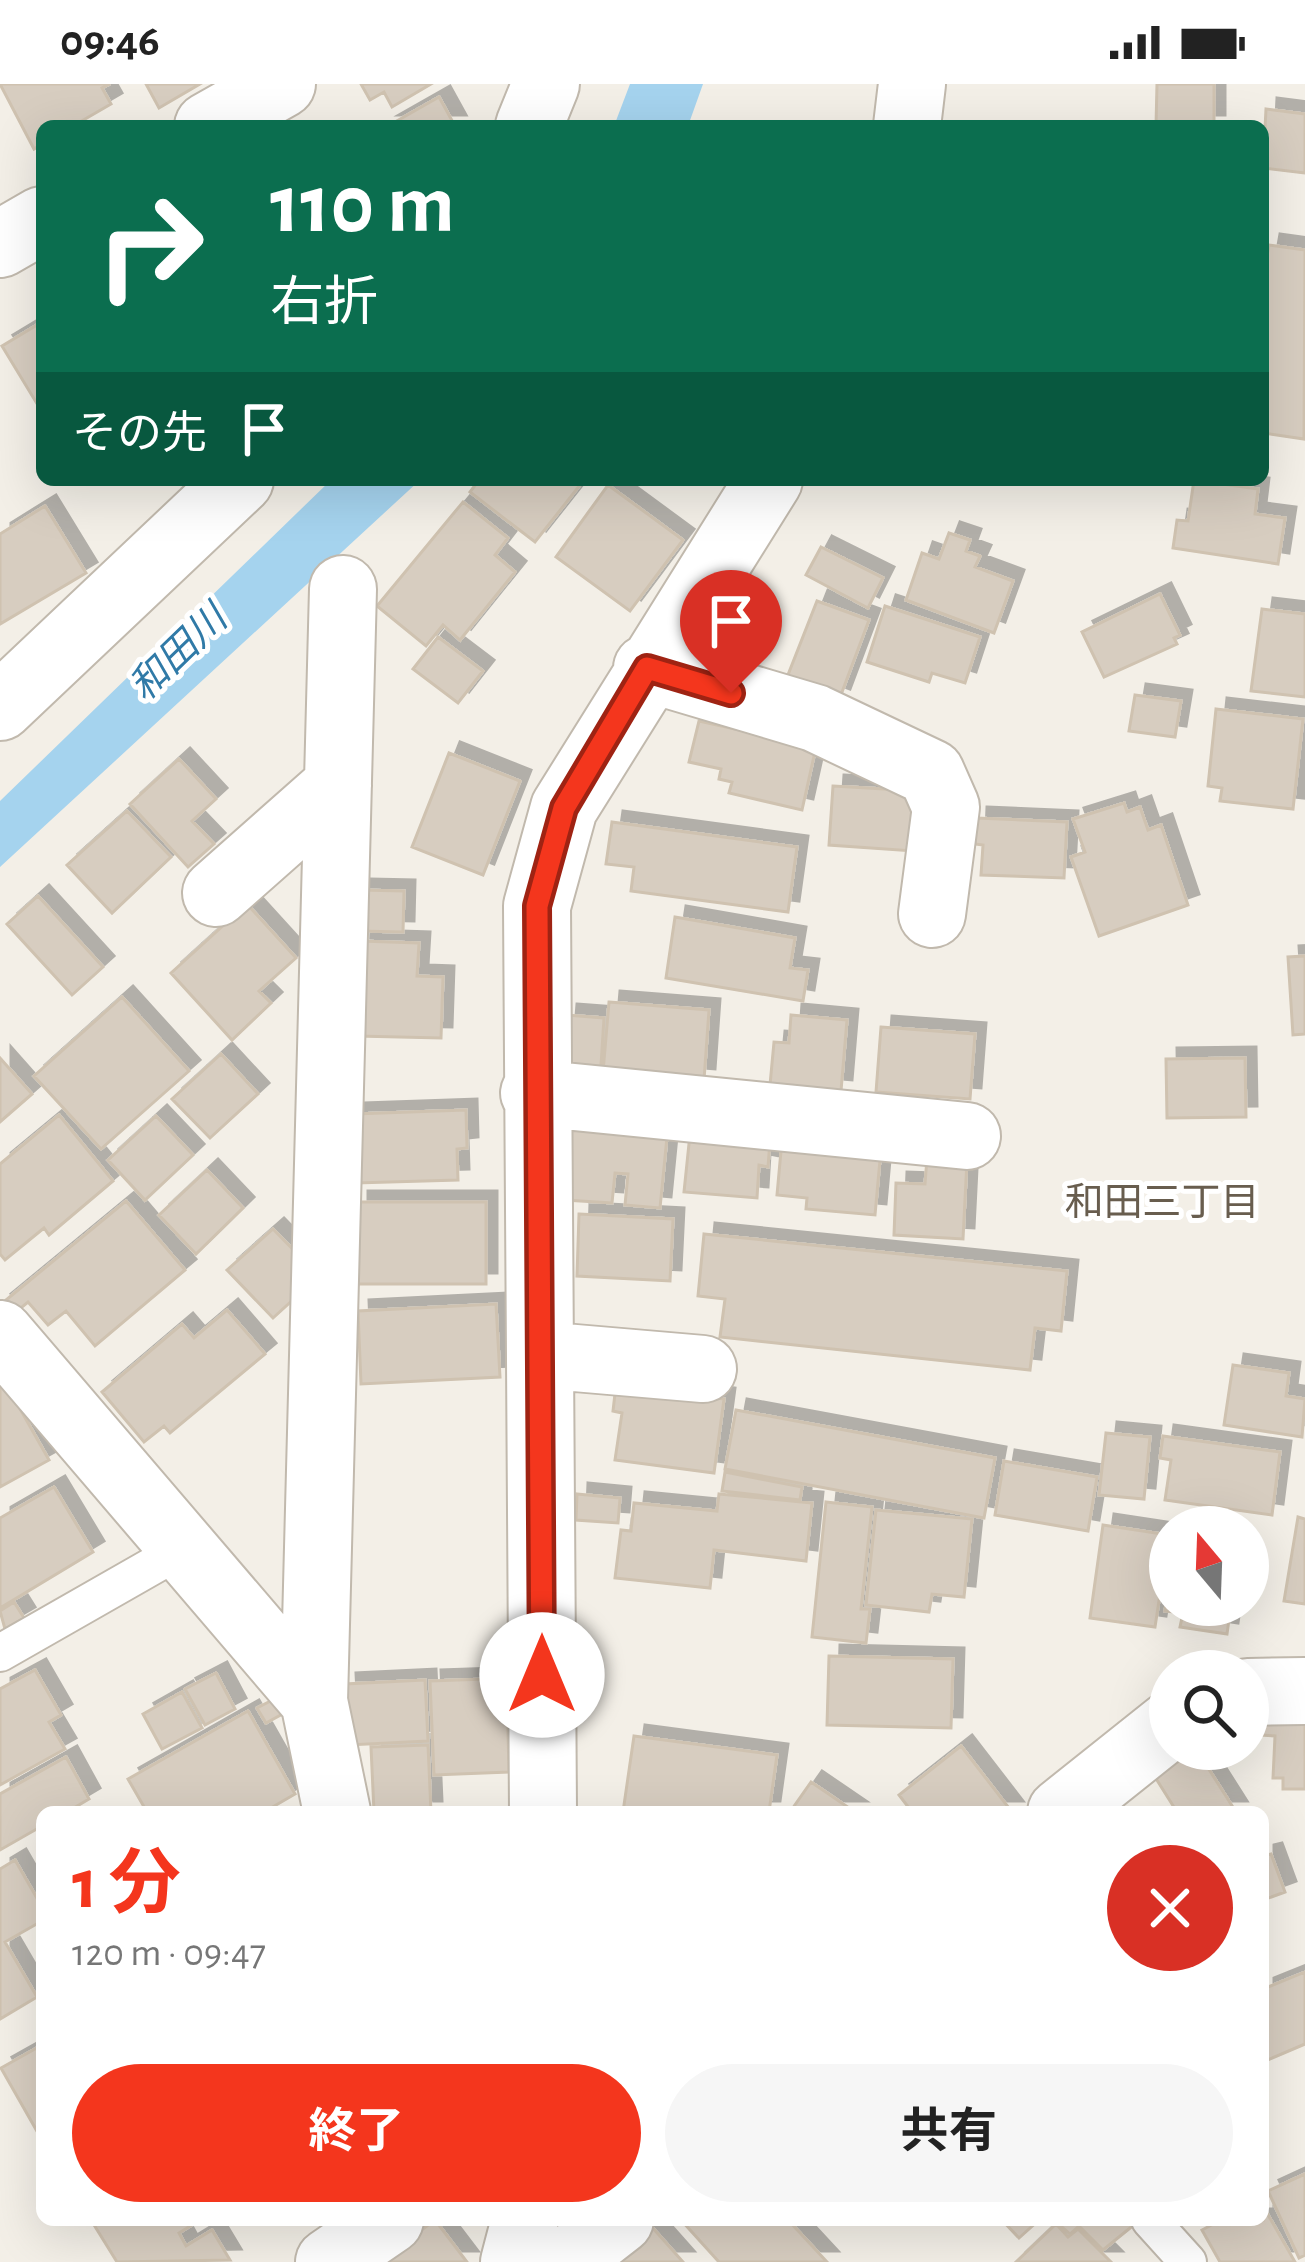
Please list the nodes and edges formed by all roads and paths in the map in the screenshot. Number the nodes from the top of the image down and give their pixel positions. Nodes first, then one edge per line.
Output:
1 (282, 84) edge
2 (295, 84) edge
3 (546, 84) edge
4 (912, 84) edge
5 (219, 120) edge
6 (317, 120) edge
7 (532, 120) edge
8 (908, 120) edge
9 (234, 486) edge
10 (765, 486) edge
11 (343, 589) dead end
12 (647, 668) junction
13 (0, 707) edge
14 (338, 784) junction
15 (216, 893) dead end
16 (932, 914) dead end
17 (534, 1093) junction
18 (967, 1136) dead end
19 (0, 1334) edge
20 (540, 1355) junction
21 (703, 1370) dead end
22 (184, 1548) junction
23 (0, 1653) edge
24 (1305, 1691) edge
25 (1269, 1692) edge
26 (314, 1701) junction
27 (1149, 1742) edge
28 (337, 1806) edge
29 (543, 1806) edge
30 (1068, 1806) edge
31 (381, 2226) edge
32 (523, 2226) edge
33 (612, 2226) edge
34 (1155, 2226) edge
35 (329, 2262) edge
36 (514, 2262) edge
37 (566, 2262) edge
38 (1188, 2262) edge

1 - 5 street
2 - 6 street
3 - 7 street
4 - 8 street
9 - 13 street
10 - 12 street
11 - 14 street
12 - 16 street
12 - 17 street
14 - 15 street
14 - 26 street
17 - 18 street
17 - 20 street
19 - 22 street
20 - 21 street
20 - 29 street
22 - 23 lane
22 - 26 street
24 - 25 street
26 - 28 street
27 - 30 street
31 - 35 street
32 - 36 street
33 - 37 street
34 - 38 lane

